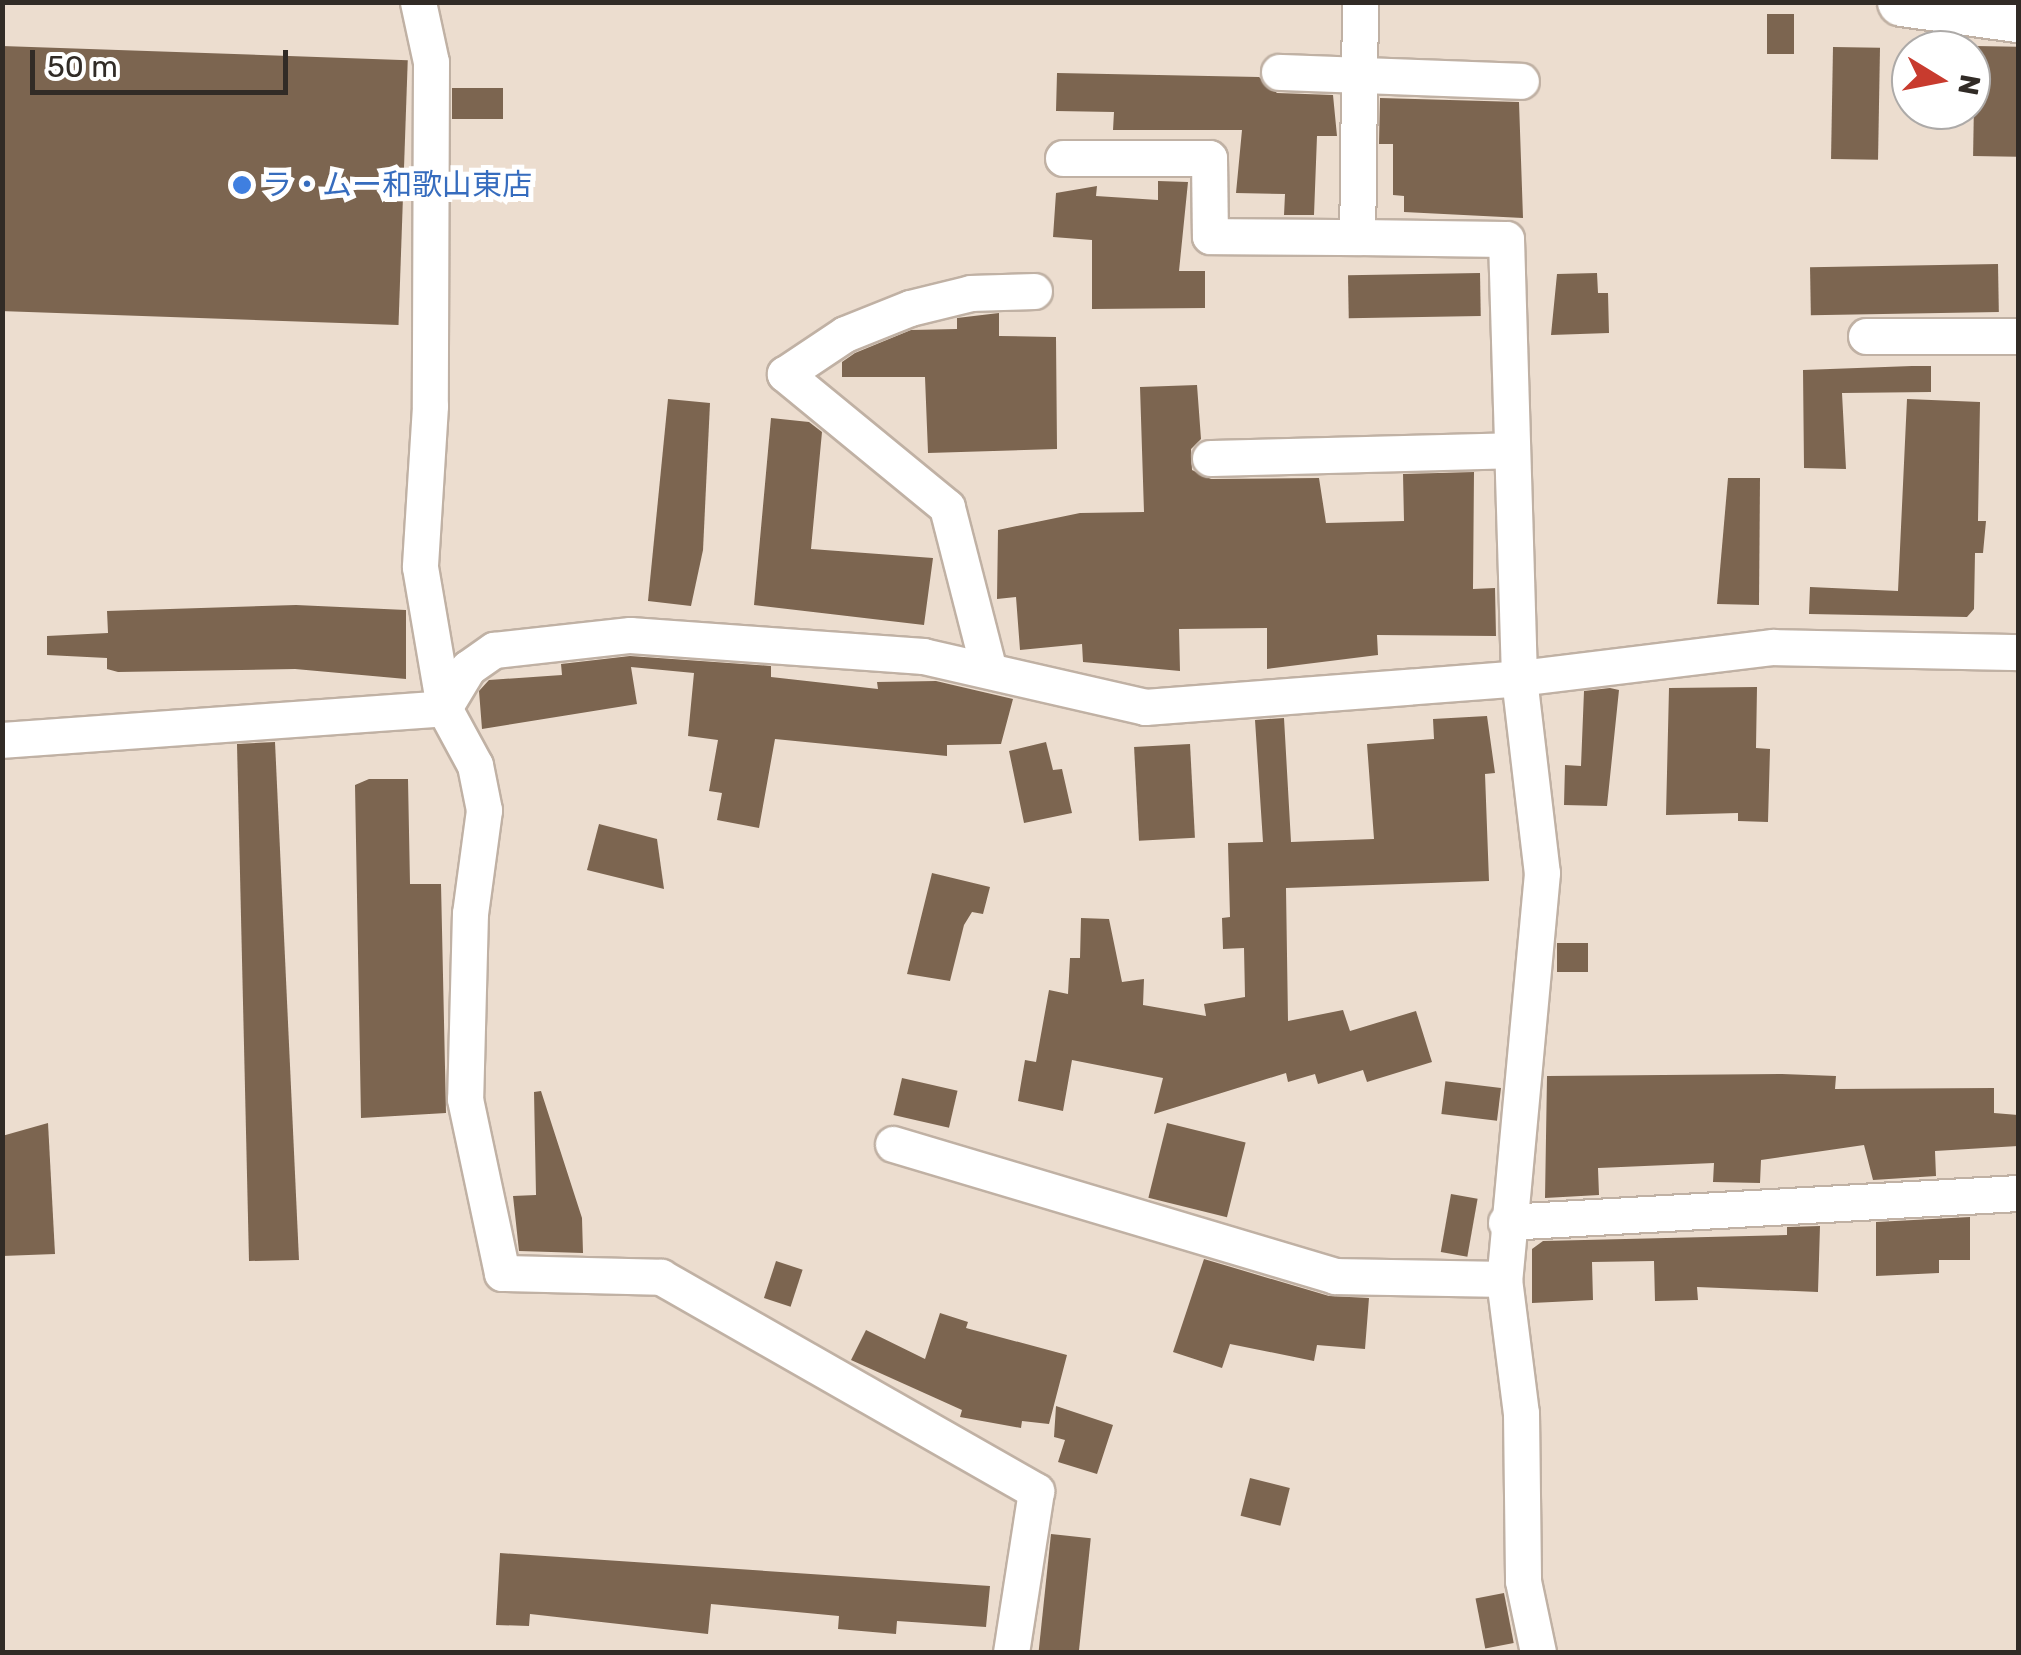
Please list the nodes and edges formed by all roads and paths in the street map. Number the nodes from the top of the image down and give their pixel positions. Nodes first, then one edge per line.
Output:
1 (418, 2) edge
2 (1360, 2) edge
3 (1902, 2) edge
4 (2018, 18) edge
5 (1278, 72) dead end
6 (1360, 75) junction
7 (1521, 81) dead end
8 (1063, 158) dead end
9 (1357, 237) junction
10 (1034, 291) dead end
11 (1866, 336) dead end
12 (2018, 336) edge
13 (1512, 450) junction
14 (1210, 458) dead end
15 (2018, 652) edge
16 (988, 667) junction
17 (1519, 678) junction
18 (444, 708) junction
19 (2, 740) edge
20 (893, 1144) dead end
21 (2018, 1194) edge
22 (1506, 1222) junction
23 (1504, 1279) junction
24 (1011, 1652) edge
25 (1538, 1652) edge

1 - 18 street
2 - 6 street
3 - 4 street
5 - 6 street
6 - 7 street
6 - 9 street
8 - 9 street
9 - 13 street
10 - 16 street
11 - 12 street
13 - 14 street
13 - 17 street
15 - 17 street
16 - 17 street
16 - 18 street
17 - 22 street
18 - 19 street
18 - 24 street
20 - 23 street
21 - 22 street
22 - 23 street
23 - 25 street

